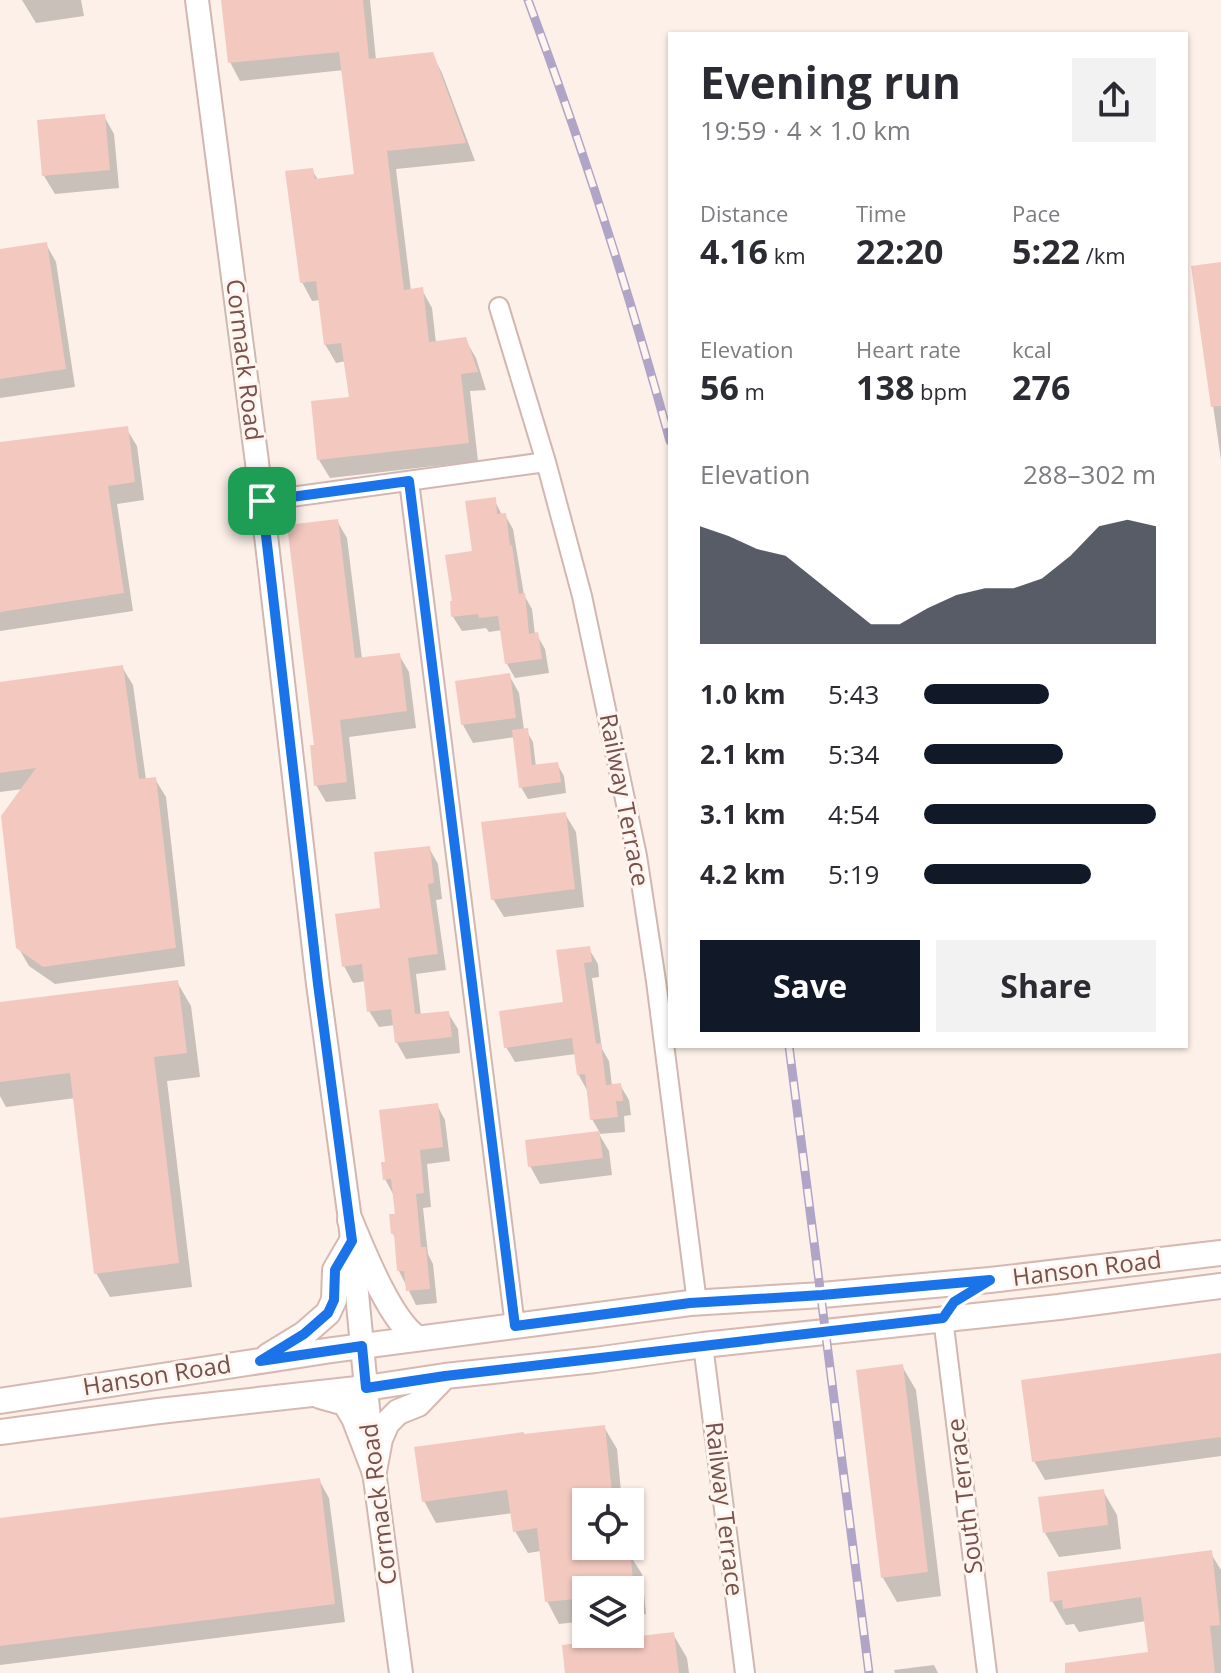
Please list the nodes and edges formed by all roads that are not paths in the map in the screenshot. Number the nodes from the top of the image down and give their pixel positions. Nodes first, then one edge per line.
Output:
1 (197, 0) edge
2 (499, 307) dead end
3 (546, 462) junction
4 (409, 481) junction
5 (262, 501) junction
6 (351, 1231) junction
7 (1221, 1253) edge
8 (990, 1280) junction
9 (1221, 1286) edge
10 (697, 1303) junction
11 (943, 1318) junction
12 (515, 1326) junction
13 (417, 1338) junction
14 (703, 1345) junction
15 (362, 1346) junction
16 (260, 1361) junction
17 (445, 1376) junction
18 (366, 1388) junction
19 (297, 1395) junction
20 (0, 1401) edge
21 (0, 1432) edge
22 (374, 1471) junction
23 (401, 1673) edge
24 (745, 1673) edge
25 (987, 1673) edge

1 - 5 street, Cormack Road
2 - 3 street, Railway Terrace
3 - 4 street
3 - 10 street, Railway Terrace
4 - 5 street
4 - 12 street
5 - 6 street, Cormack Road
6 - 13 main road
6 - 15 street, Cormack Road
6 - 16 main road
7 - 8 main road, Hanson Road
8 - 10 main road, Hanson Road
8 - 11 main road
9 - 11 main road, Hanson Road
10 - 12 main road, Hanson Road
11 - 14 main road, Hanson Road
11 - 25 street, South Terrace
12 - 13 main road, Hanson Road
13 - 15 main road, Hanson Road
14 - 17 main road, Hanson Road
14 - 24 street, Railway Terrace
15 - 16 main road, Hanson Road
15 - 18 street, Cormack Road
16 - 20 main road, Hanson Road
17 - 18 main road, Hanson Road
17 - 22 main road
18 - 19 main road, Hanson Road
18 - 22 street, Cormack Road
19 - 21 main road, Hanson Road
19 - 22 main road
22 - 23 street, Cormack Road

